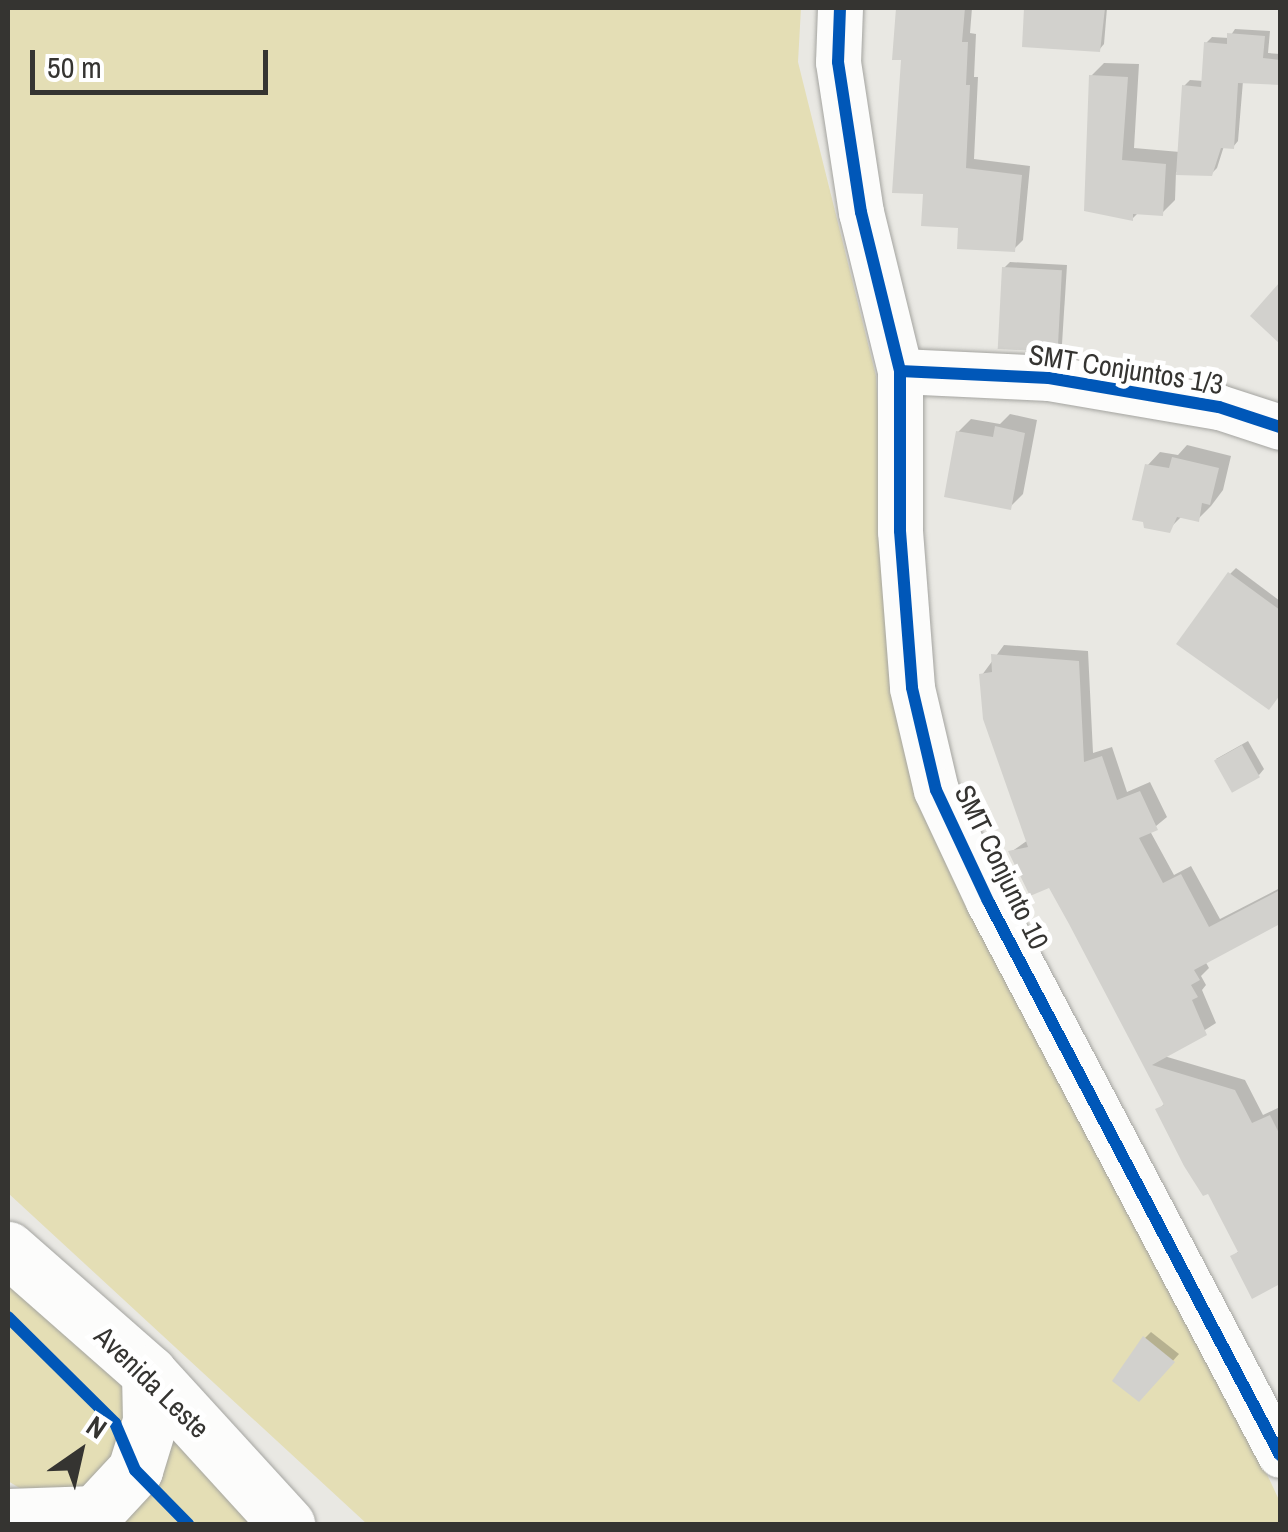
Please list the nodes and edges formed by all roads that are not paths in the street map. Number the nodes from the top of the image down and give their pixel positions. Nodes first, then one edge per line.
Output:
1 (840, 8) edge
2 (900, 371) junction
3 (1280, 427) edge
4 (8, 1249) edge
5 (149, 1373) junction
6 (1280, 1455) edge
7 (8, 1516) edge
8 (287, 1524) edge

1 - 2 street, SMT Conjunto 10
2 - 3 street, SMT Conjuntos 1/3
2 - 6 street, SMT Conjunto 10
4 - 5 main road, Avenida Leste
5 - 7 main road
5 - 8 main road, Avenida Leste

